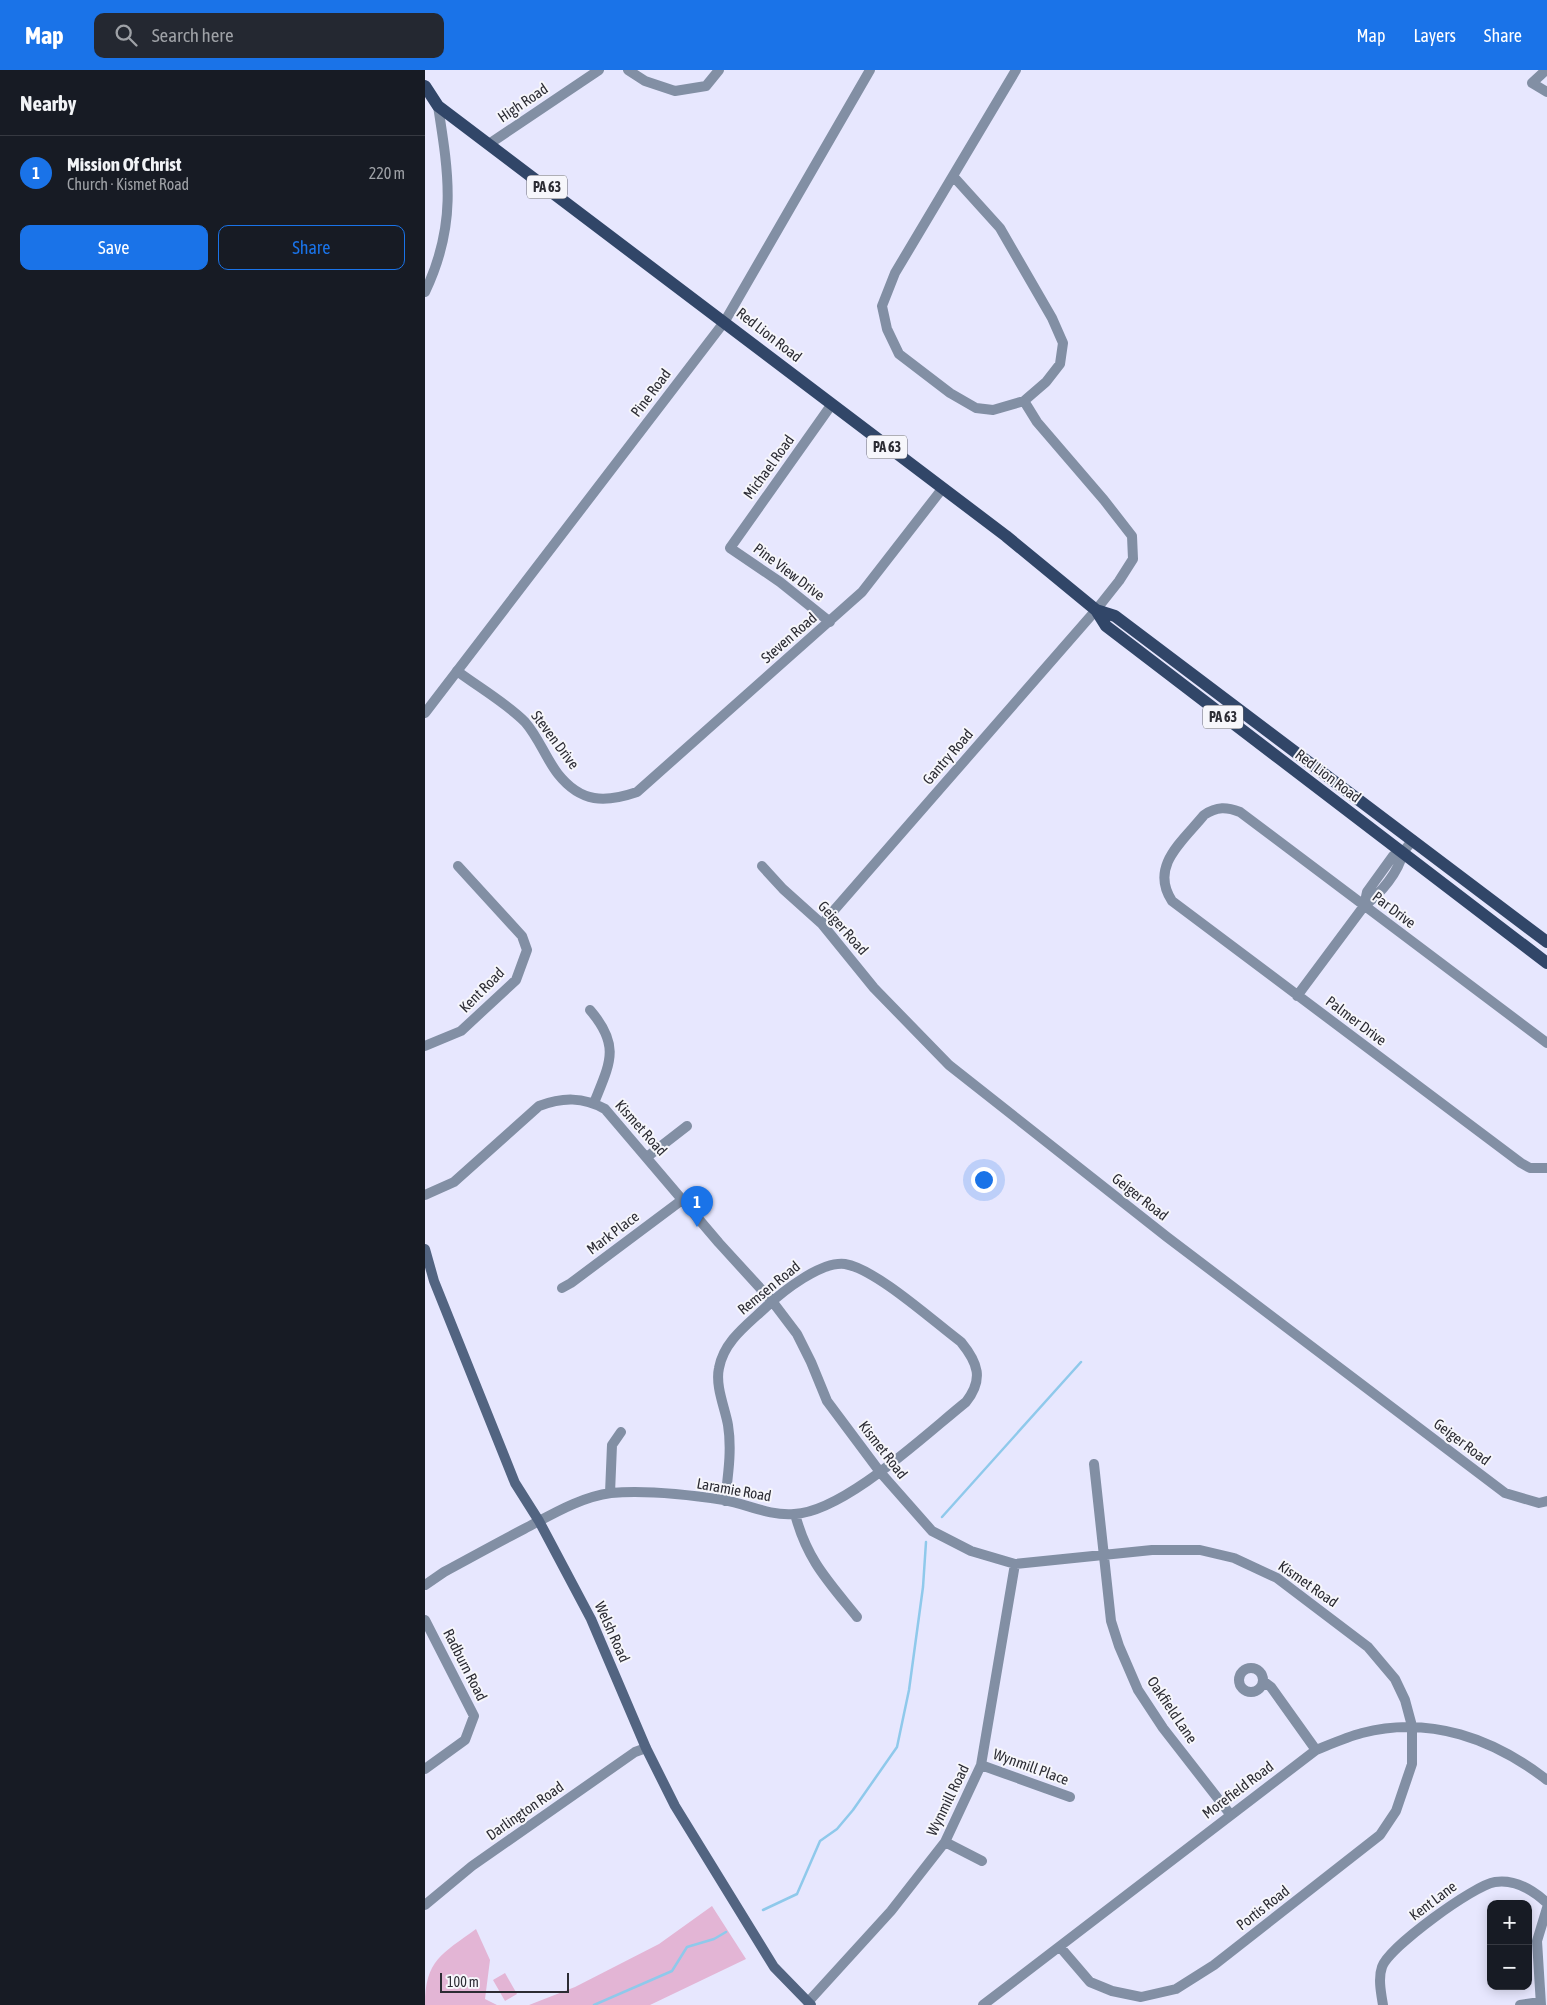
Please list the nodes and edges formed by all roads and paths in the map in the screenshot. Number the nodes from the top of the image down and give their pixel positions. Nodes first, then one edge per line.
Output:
1 (599, 70) edge
2 (628, 70) edge
3 (719, 70) edge
4 (870, 70) edge
5 (1016, 70) edge
6 (1546, 70) edge
7 (425, 86) edge
8 (1547, 92) edge
9 (438, 106) junction
10 (489, 144) junction
11 (953, 176) junction
12 (425, 292) edge
13 (725, 321) junction
14 (1024, 401) junction
15 (832, 404) junction
16 (942, 489) junction
17 (730, 548) joint
18 (1096, 610) junction
19 (830, 622) junction
20 (457, 671) junction
21 (425, 713) edge
22 (637, 792) joint
23 (1220, 808) joint
24 (1413, 840) junction
25 (1403, 852) junction
26 (458, 866) dead end
27 (762, 866) dead end
28 (1364, 906) junction
29 (822, 924) junction
30 (1547, 942) edge
31 (1547, 963) edge
32 (1297, 996) junction
33 (590, 1010) dead end
34 (1547, 1043) edge
35 (425, 1046) edge
36 (594, 1103) junction
37 (687, 1126) dead end
38 (647, 1157) junction
39 (1544, 1168) edge
40 (425, 1194) edge
41 (682, 1200) junction
42 (425, 1250) edge
43 (430, 1283) edge
44 (562, 1288) dead end
45 (772, 1301) junction
46 (977, 1376) joint
47 (621, 1432) dead end
48 (1094, 1464) dead end
49 (879, 1472) junction
50 (610, 1493) junction
51 (725, 1500) junction
52 (1543, 1502) edge
53 (795, 1514) junction
54 (539, 1521) junction
55 (1104, 1554) junction
56 (1015, 1564) junction
57 (425, 1585) edge
58 (857, 1617) dead end
59 (425, 1620) edge
60 (1263, 1681) dead end
61 (1412, 1726) junction
62 (646, 1748) junction
63 (1316, 1750) junction
64 (981, 1765) junction
65 (425, 1769) edge
66 (1547, 1780) edge
67 (1070, 1797) dead end
68 (1230, 1814) junction
69 (945, 1842) junction
70 (982, 1861) dead end
71 (1547, 1903) edge
72 (425, 1905) edge
73 (1547, 1908) edge
74 (1060, 1947) junction
75 (1540, 2003) edge
76 (809, 2004) edge
77 (983, 2005) edge
78 (1383, 2005) edge
79 (1520, 2005) edge

1 - 10 street, High Road
2 - 3 street
4 - 13 street, Pine Road
5 - 11 street
6 - 8 street
7 - 9 main road, Red Lion Road / PA 63
9 - 10 main road, Red Lion Road / PA 63
9 - 12 street
10 - 13 main road, Red Lion Road / PA 63
11 - 14 street
11 - 14 street
13 - 15 main road, Red Lion Road / PA 63
13 - 20 street, Pine Road
14 - 18 street, Gantry Road
15 - 16 main road, Red Lion Road / PA 63
15 - 17 street, Michael Road
16 - 18 main road, Red Lion Road / PA 63
16 - 19 street, Steven Road
17 - 19 street, Pine View Drive
18 - 24 main road, Red Lion Road / PA 63
18 - 25 main road, Red Lion Road / PA 63
18 - 29 street, Gantry Road
19 - 22 street, Steven Road
20 - 21 street, Pine Road
20 - 22 street, Steven Drive
23 - 28 street, Par Drive
23 - 32 street, Palmer Drive
24 - 25 street
24 - 30 main road, Red Lion Road / PA 63
25 - 28 street
25 - 31 main road, Red Lion Road / PA 63
26 - 35 street, Kent Road
27 - 29 street, Geiger Road
28 - 32 street
28 - 34 street, Par Drive
29 - 52 street, Geiger Road
32 - 39 street, Palmer Drive
33 - 36 street
36 - 38 street, Kismet Road
36 - 40 street, Kismet Road
37 - 38 street
38 - 41 street, Kismet Road
41 - 44 street, Mark Place
41 - 45 street, Kismet Road
42 - 43 main road, Welsh Road
43 - 54 main road, Welsh Road
45 - 46 street, Remsen Road
45 - 49 street, Kismet Road
45 - 51 street, Remsen Road
46 - 49 street, Laramie Road
47 - 50 street
48 - 55 street, Oakfield Lane
49 - 53 street, Laramie Road
49 - 56 street, Kismet Road
50 - 51 street, Laramie Road
50 - 54 street, Laramie Road
51 - 53 street, Laramie Road
53 - 58 street
54 - 57 street, Laramie Road
54 - 62 main road, Welsh Road
55 - 56 street, Kismet Road
55 - 61 street, Kismet Road
55 - 68 street, Oakfield Lane
56 - 64 street, Wynmill Road
59 - 65 street, Radburn Road
60 - 63 street
61 - 63 street, Morefield Road
61 - 66 street, Morefield Road
61 - 74 street, Portis Road
62 - 72 street, Darlington Road
62 - 76 main road, Welsh Road
63 - 68 street, Morefield Road
64 - 67 street, Wynmill Place
64 - 69 street, Wynmill Road
68 - 74 street, Morefield Road
69 - 70 street
69 - 76 street, Wynmill Road
71 - 78 street, Kent Lane
73 - 75 street
74 - 77 street, Morefield Road
75 - 79 street

